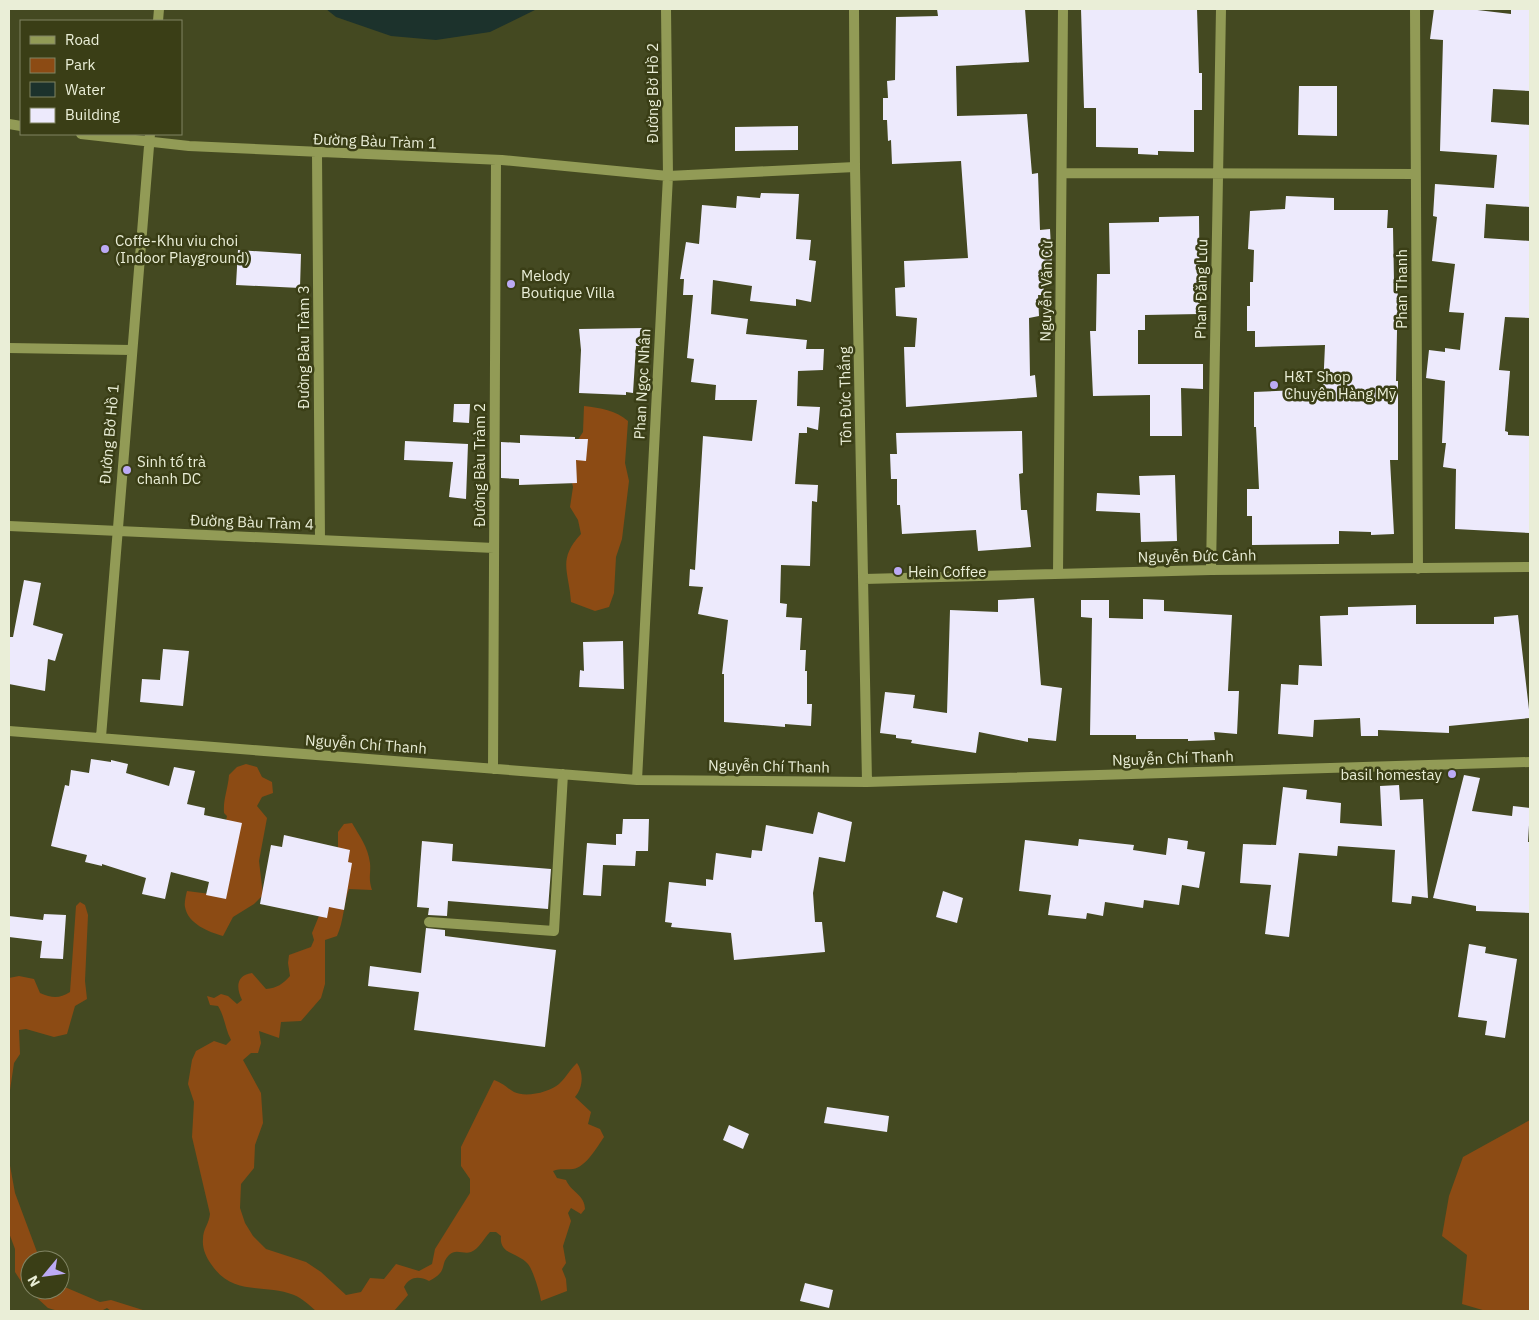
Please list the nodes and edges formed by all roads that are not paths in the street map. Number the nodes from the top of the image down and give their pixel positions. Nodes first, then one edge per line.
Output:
1 (666, 9) edge
2 (854, 9) edge
3 (1063, 9) edge
4 (1221, 9) edge
5 (1416, 9) edge
6 (98, 135) edge
7 (150, 138) edge
8 (317, 154) junction
9 (496, 160) junction
10 (855, 167) junction
11 (1063, 173) junction
12 (1218, 174) junction
13 (1415, 174) junction
14 (668, 176) junction
15 (9, 348) edge
16 (131, 350) junction
17 (9, 526) edge
18 (116, 531) junction
19 (320, 540) junction
20 (494, 548) junction
21 (1530, 567) edge
22 (1210, 570) junction
23 (1418, 570) junction
24 (1058, 574) junction
25 (864, 579) junction
26 (9, 731) edge
27 (101, 737) junction
28 (1530, 762) edge
29 (493, 769) junction
30 (563, 774) junction
31 (637, 780) junction
32 (867, 782) junction
33 (429, 922) dead end

1 - 14 street, Đường Bờ Hồ 2
2 - 10 street, Tôn Đức Thắng
3 - 11 street, Nguyễn Văn Cừ
4 - 12 street, Phan Đăng Lưu
5 - 13 street, Phan Thanh
6 - 7 street, Đường Bàu Tràm 1
7 - 8 street, Đường Bàu Tràm 1
7 - 16 street, Đường Bờ Hồ 1
8 - 9 street, Đường Bàu Tràm 1
8 - 19 street, Đường Bàu Tràm 3
9 - 14 street, Đường Bàu Tràm 1
9 - 20 street, Đường Bàu Tràm 2
10 - 14 street
10 - 25 street, Tôn Đức Thắng
11 - 12 street
11 - 24 street, Nguyễn Văn Cừ
12 - 13 street
12 - 22 street, Phan Đăng Lưu
13 - 23 street, Phan Thanh
14 - 31 street, Phan Ngọc Nhân
15 - 16 street
16 - 18 street, Đường Bờ Hồ 1
17 - 18 street, Đường Bàu Tràm 4
18 - 19 street, Đường Bàu Tràm 4
18 - 27 street, Đường Bờ Hồ 1
19 - 20 street, Đường Bàu Tràm 4
20 - 29 street, Đường Bàu Tràm 2
21 - 23 street, Nguyễn Đức Cảnh
22 - 23 street, Nguyễn Đức Cảnh
22 - 24 street, Nguyễn Đức Cảnh
24 - 25 street, Nguyễn Đức Cảnh
25 - 32 street, Tôn Đức Thắng
26 - 27 street, Nguyễn Chí Thanh
27 - 29 street, Nguyễn Chí Thanh
28 - 32 street, Nguyễn Chí Thanh
29 - 30 street, Nguyễn Chí Thanh
30 - 31 street, Nguyễn Chí Thanh
30 - 33 street
31 - 32 street, Nguyễn Chí Thanh

